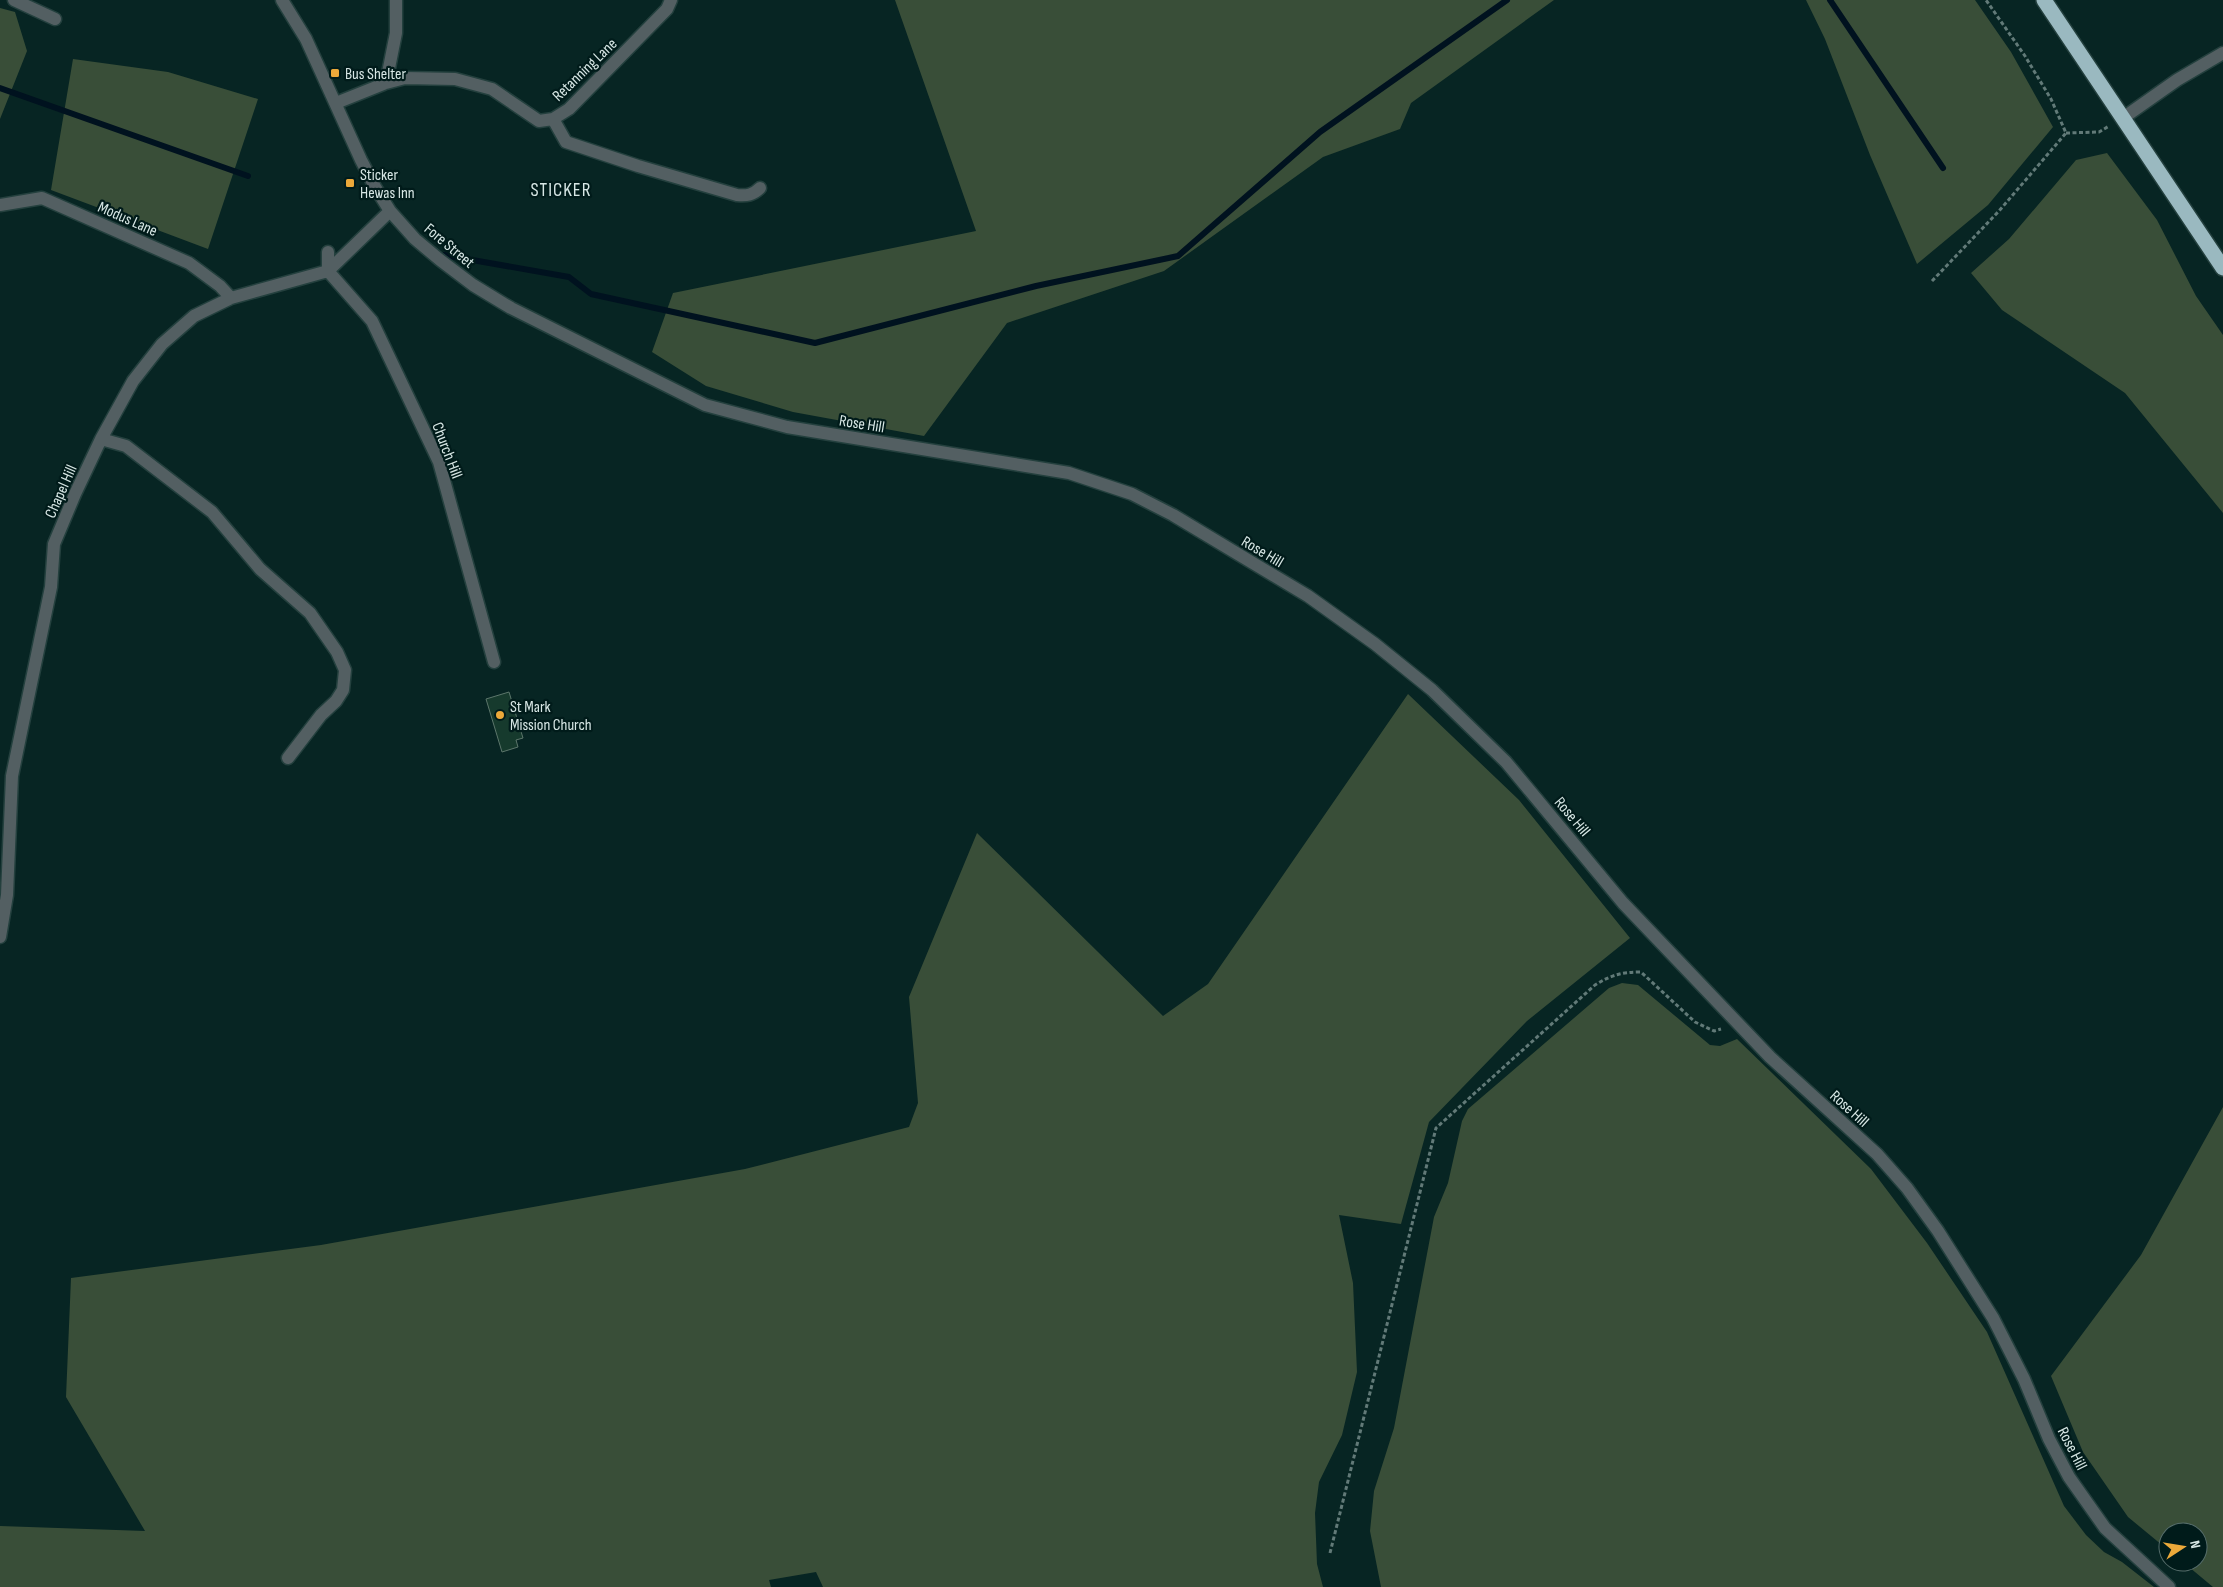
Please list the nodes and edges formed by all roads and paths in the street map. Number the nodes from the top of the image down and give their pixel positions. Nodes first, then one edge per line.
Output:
1 (14, 0) edge
2 (282, 0) edge
3 (396, 0) edge
4 (671, 0) edge
5 (1986, 0) edge
6 (2044, 0) edge
7 (55, 19) dead end
8 (2223, 53) edge
9 (386, 83) junction
10 (336, 103) junction
11 (2122, 118) junction
12 (553, 119) junction
13 (2066, 133) junction
14 (760, 188) dead end
15 (0, 205) edge
16 (388, 213) junction
17 (328, 252) dead end
18 (2223, 268) edge
19 (328, 271) junction
20 (1932, 281) dead end
21 (231, 298) junction
22 (706, 405) joint
23 (101, 439) junction
24 (494, 662) dead end
25 (288, 758) dead end
26 (0, 937) edge
27 (1739, 1024) junction
28 (1330, 1552) dead end
29 (2169, 1587) edge

1 - 7 street
2 - 10 street, Fore Street
3 - 9 street
4 - 12 street, Retanning Lane
5 - 13 path
6 - 11 highway
8 - 11 street
9 - 10 street, Retanning Lane
9 - 12 street, Retanning Lane
10 - 16 street, Fore Street
11 - 13 path
11 - 18 highway
12 - 14 street
13 - 20 path
15 - 21 street, Modus Lane
16 - 19 street, Chapel Hill
16 - 22 street, Fore Street
17 - 19 street
19 - 21 street, Chapel Hill
19 - 24 street, Church Hill
21 - 23 street, Chapel Hill
22 - 27 street, Rose Hill
23 - 25 street
23 - 26 street, Chapel Hill
27 - 28 path
27 - 29 street, Rose Hill

